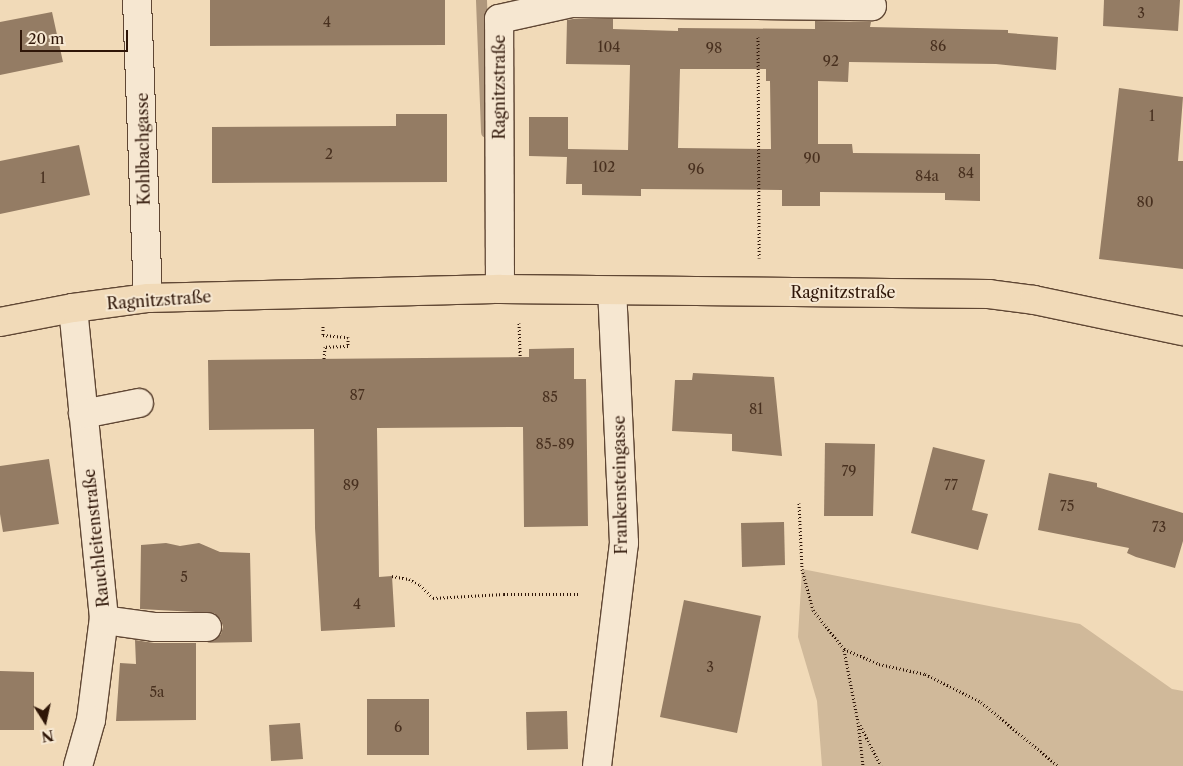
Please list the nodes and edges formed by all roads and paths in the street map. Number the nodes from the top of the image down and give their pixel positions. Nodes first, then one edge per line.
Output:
1 (137, 0) edge
2 (758, 6) junction
3 (872, 6) dead end
4 (760, 262) dead end
5 (500, 289) junction
6 (612, 292) junction
7 (148, 298) junction
8 (73, 308) junction
9 (519, 314) dead end
10 (0, 322) edge
11 (1183, 331) edge
12 (330, 336) dead end
13 (520, 357) dead end
14 (324, 359) dead end
15 (139, 403) dead end
16 (84, 414) junction
17 (799, 503) dead end
18 (392, 576) dead end
19 (581, 594) dead end
20 (104, 620) junction
21 (207, 627) dead end
22 (844, 649) junction
23 (858, 722) junction
24 (78, 766) edge
25 (597, 766) edge
26 (863, 766) edge
27 (882, 766) edge
28 (1058, 766) edge

1 - 7 street, Kohlbachgasse
2 - 3 street, Ragnitzstraße
2 - 4 path
2 - 5 street, Ragnitzstraße
5 - 6 main road, Ragnitzstraße
5 - 7 main road, Ragnitzstraße
6 - 11 main road, Ragnitzstraße
6 - 25 street, Frankensteingasse
7 - 8 main road, Ragnitzstraße
8 - 10 main road, Ragnitzstraße
8 - 16 street, Rauchleitenstraße
9 - 13 path
12 - 14 path
15 - 16 street
16 - 20 street, Rauchleitenstraße
17 - 22 path
18 - 19 path
20 - 21 street
20 - 24 street, Rauchleitenstraße
22 - 23 path
22 - 28 path
23 - 26 path
23 - 27 path

